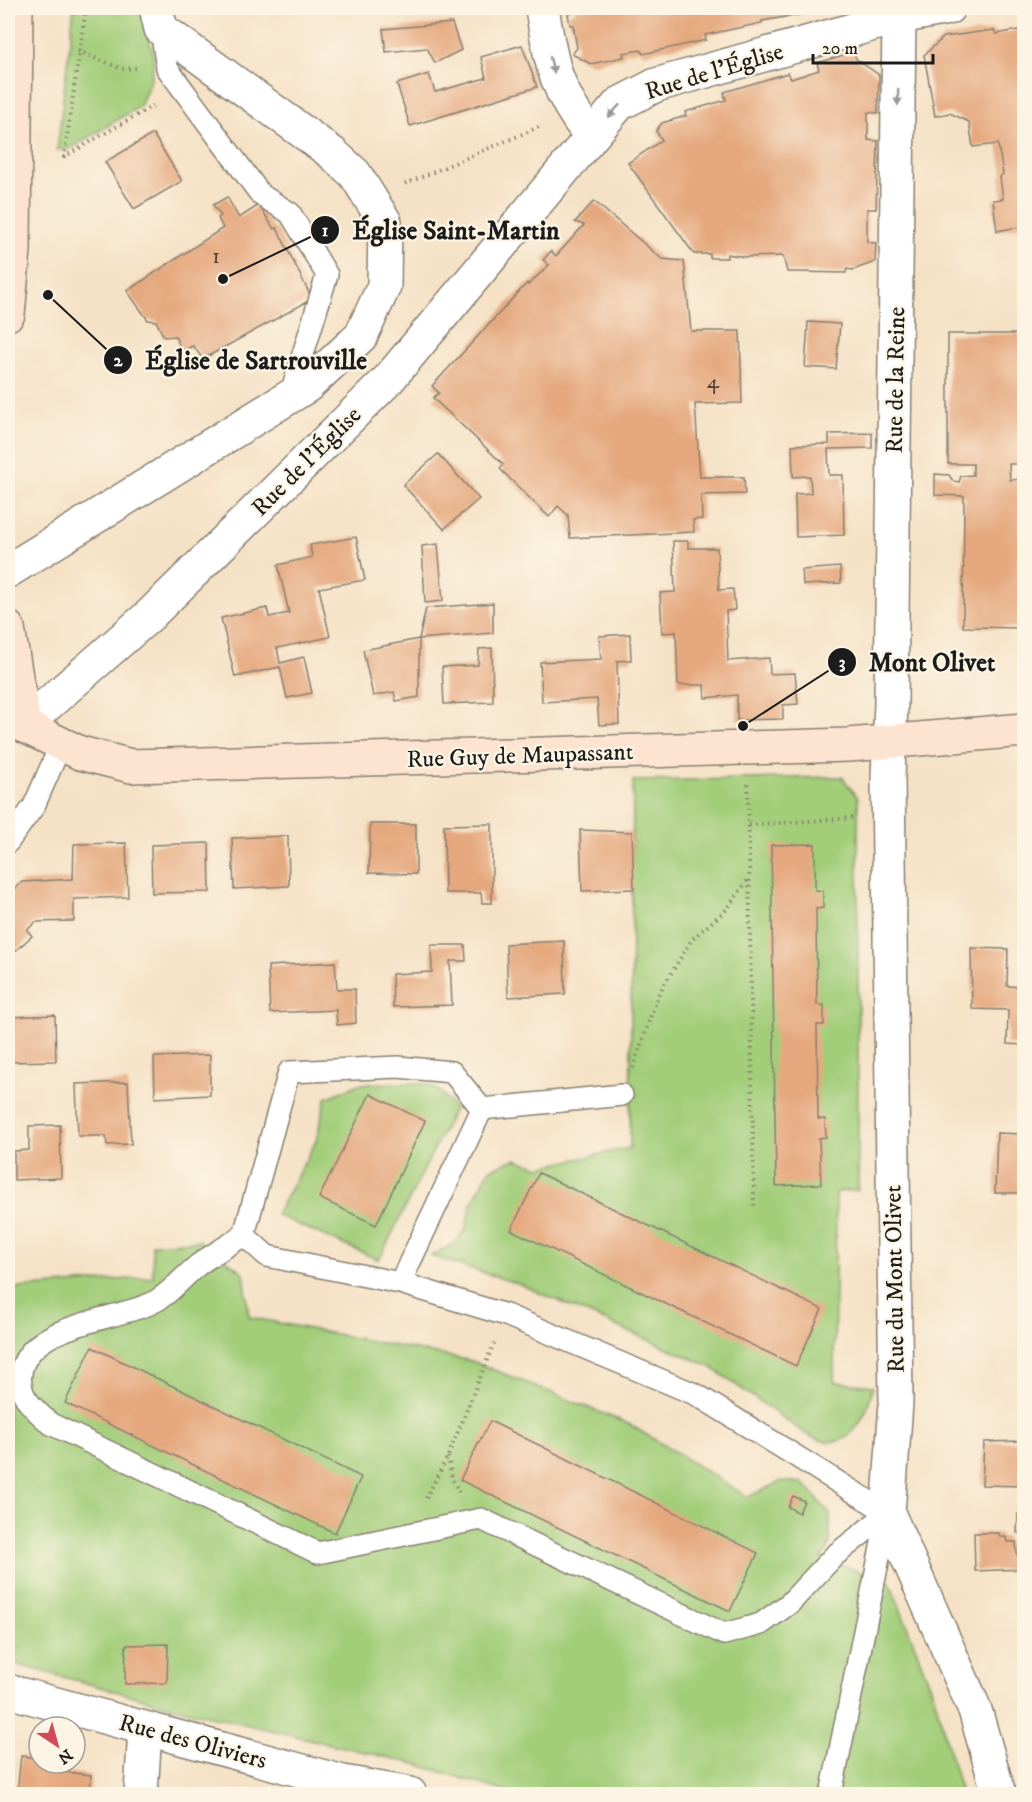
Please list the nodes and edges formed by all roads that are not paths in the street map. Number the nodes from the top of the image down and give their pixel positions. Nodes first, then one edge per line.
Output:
1 (16, 8) edge
2 (542, 8) edge
3 (948, 8) edge
4 (159, 18) edge
5 (899, 18) junction
6 (11, 105) edge
7 (582, 124) junction
8 (8, 314) edge
9 (290, 397) junction
10 (8, 571) edge
11 (8, 628) edge
12 (13, 728) edge
13 (1024, 730) edge
14 (890, 742) junction
15 (61, 744) junction
16 (8, 842) edge
17 (622, 1095) road end
18 (482, 1109) junction
19 (244, 1235) junction
20 (400, 1283) junction
21 (888, 1513) junction
22 (8, 1691) edge
23 (145, 1729) junction
24 (345, 1788) edge
25 (141, 1794) edge
26 (410, 1794) edge
27 (831, 1794) edge
28 (999, 1794) edge

1 - 6 main road
2 -> 7 street
3 - 5 street, Rue de l'Église
4 - 9 lane
4 - 9 street
5 -> 7 street, Rue de l'Église
5 -> 14 street, Rue de la Reine
6 - 8 main road
7 - 12 street, Rue de l'Église
9 - 10 street
11 - 12 main road
12 - 15 main road, Rue Guy de Maupassant
13 - 14 main road, Rue Guy de Maupassant
14 - 15 main road, Rue Guy de Maupassant
14 - 21 street, Rue du Mont Olivet
15 - 16 lane
17 - 18 lane
18 - 19 lane
18 - 20 lane
19 - 20 lane
19 - 21 lane
20 - 21 lane
21 - 27 lane
21 - 28 street, Rue du Mont Olivet
22 - 23 street, Rue des Oliviers
23 - 24 street, Rue des Oliviers
23 - 25 street
24 - 26 street, Rue des Oliviers

